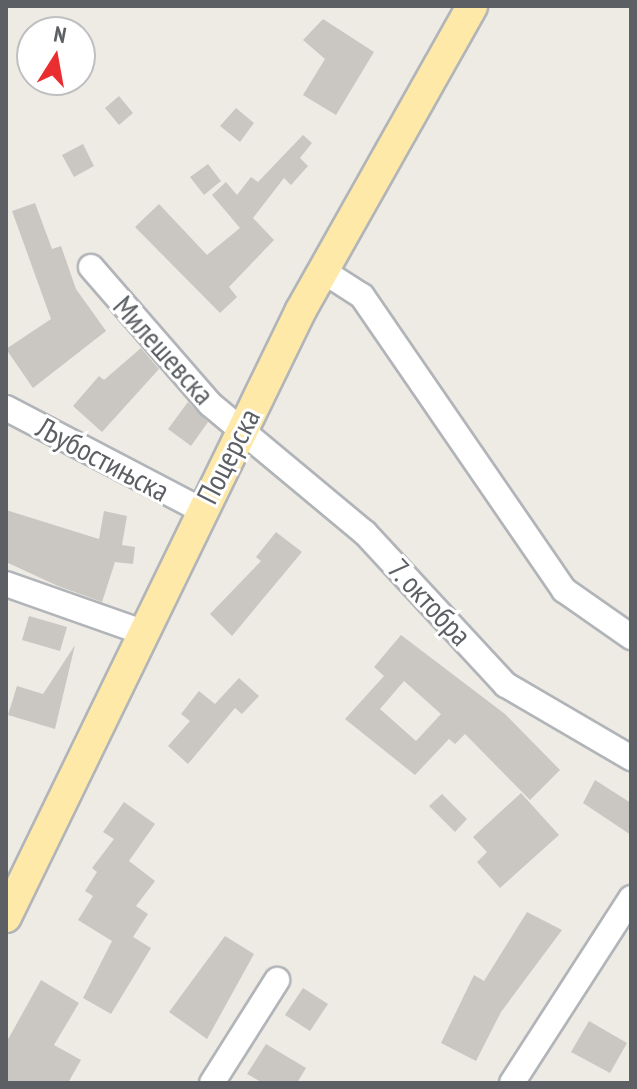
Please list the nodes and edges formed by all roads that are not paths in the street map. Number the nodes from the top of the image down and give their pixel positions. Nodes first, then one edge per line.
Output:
1 (472, 6) edge
2 (91, 267) dead end
3 (323, 271) junction
4 (6, 408) edge
5 (240, 430) junction
6 (201, 510) junction
7 (6, 584) edge
8 (142, 632) junction
9 (631, 637) edge
10 (631, 758) edge
11 (631, 898) edge
12 (6, 917) edge
13 (277, 980) dead end
14 (212, 1083) edge
15 (512, 1083) edge

1 - 3 main road, Поцерска
2 - 5 street, Милешевска
3 - 5 main road, Поцерска
3 - 9 street
4 - 6 street, Љубостињска
5 - 6 main road, Поцерска
5 - 10 street, 7. октобра
6 - 8 main road, Поцерска
7 - 8 street
8 - 12 main road, Поцерска
11 - 15 street
13 - 14 street

